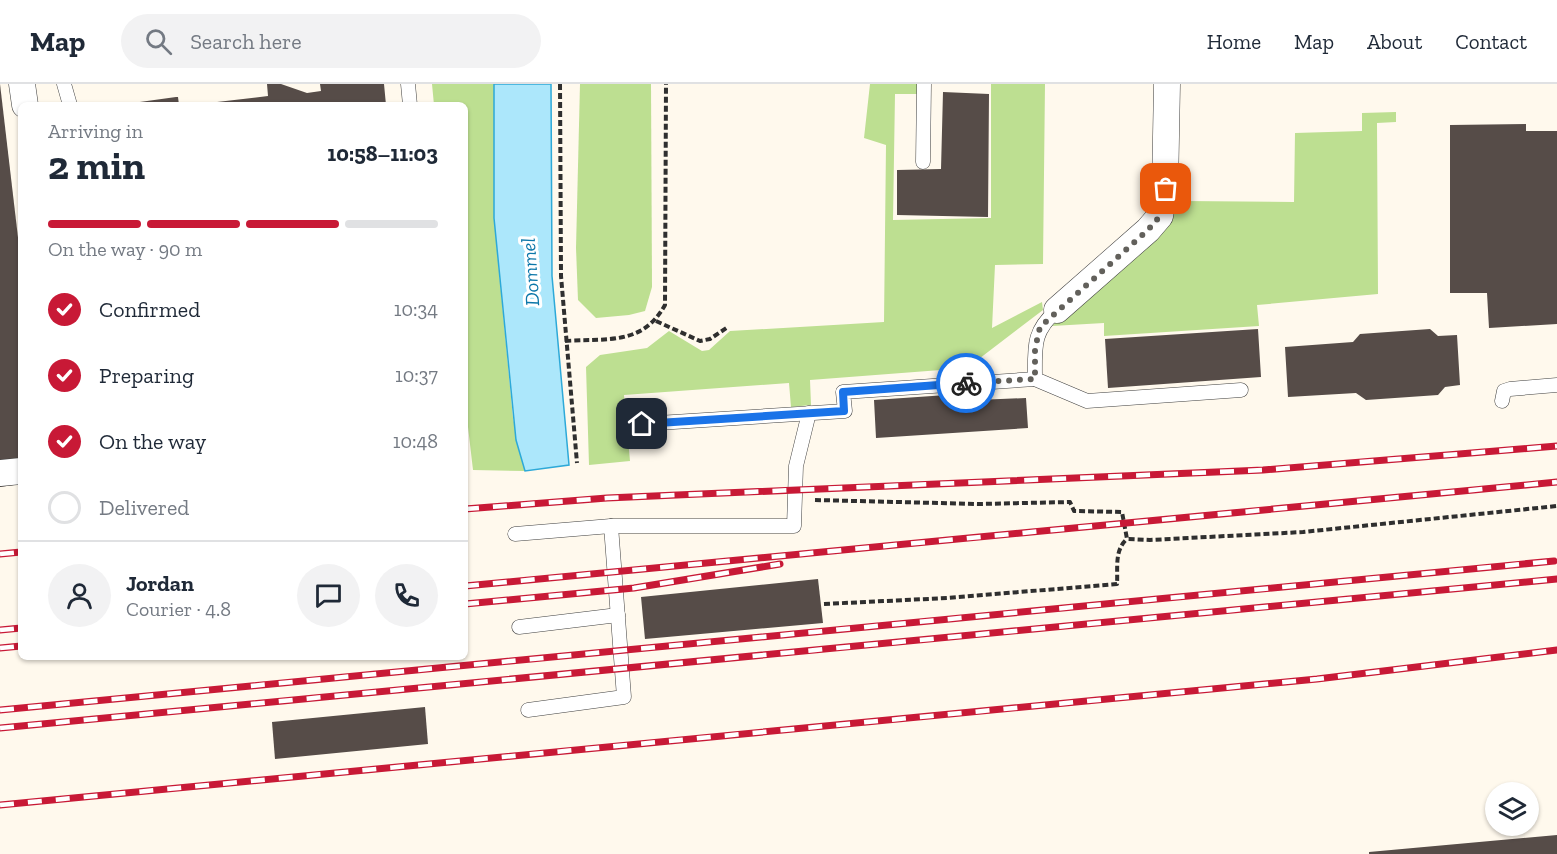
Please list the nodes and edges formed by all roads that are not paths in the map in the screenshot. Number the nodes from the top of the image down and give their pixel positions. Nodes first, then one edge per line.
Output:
1 (22, 84) edge
2 (64, 84) edge
3 (70, 84) edge
4 (408, 84) edge
5 (924, 84) edge
6 (1167, 84) edge
7 (25, 102) edge
8 (62, 102) edge
9 (69, 102) edge
10 (410, 102) edge
11 (923, 162) dead end
12 (1057, 310) joint
13 (1035, 379) junction
14 (1557, 385) edge
15 (1241, 390) dead end
16 (1502, 401) dead end
17 (809, 413) junction
18 (642, 424) dead end
19 (18, 471) edge
20 (0, 473) edge
21 (611, 526) junction
22 (515, 534) dead end
23 (618, 615) junction
24 (519, 627) dead end
25 (528, 710) dead end

1 - 7 street
2 - 3 lane
2 - 8 lane
2 - 9 lane
4 - 10 lane
5 - 11 lane
6 - 12 street
12 - 13 lane
13 - 15 lane
13 - 17 lane
14 - 16 lane
17 - 18 lane
17 - 21 lane
19 - 20 street
21 - 22 lane
21 - 23 lane
23 - 24 lane
23 - 25 lane

